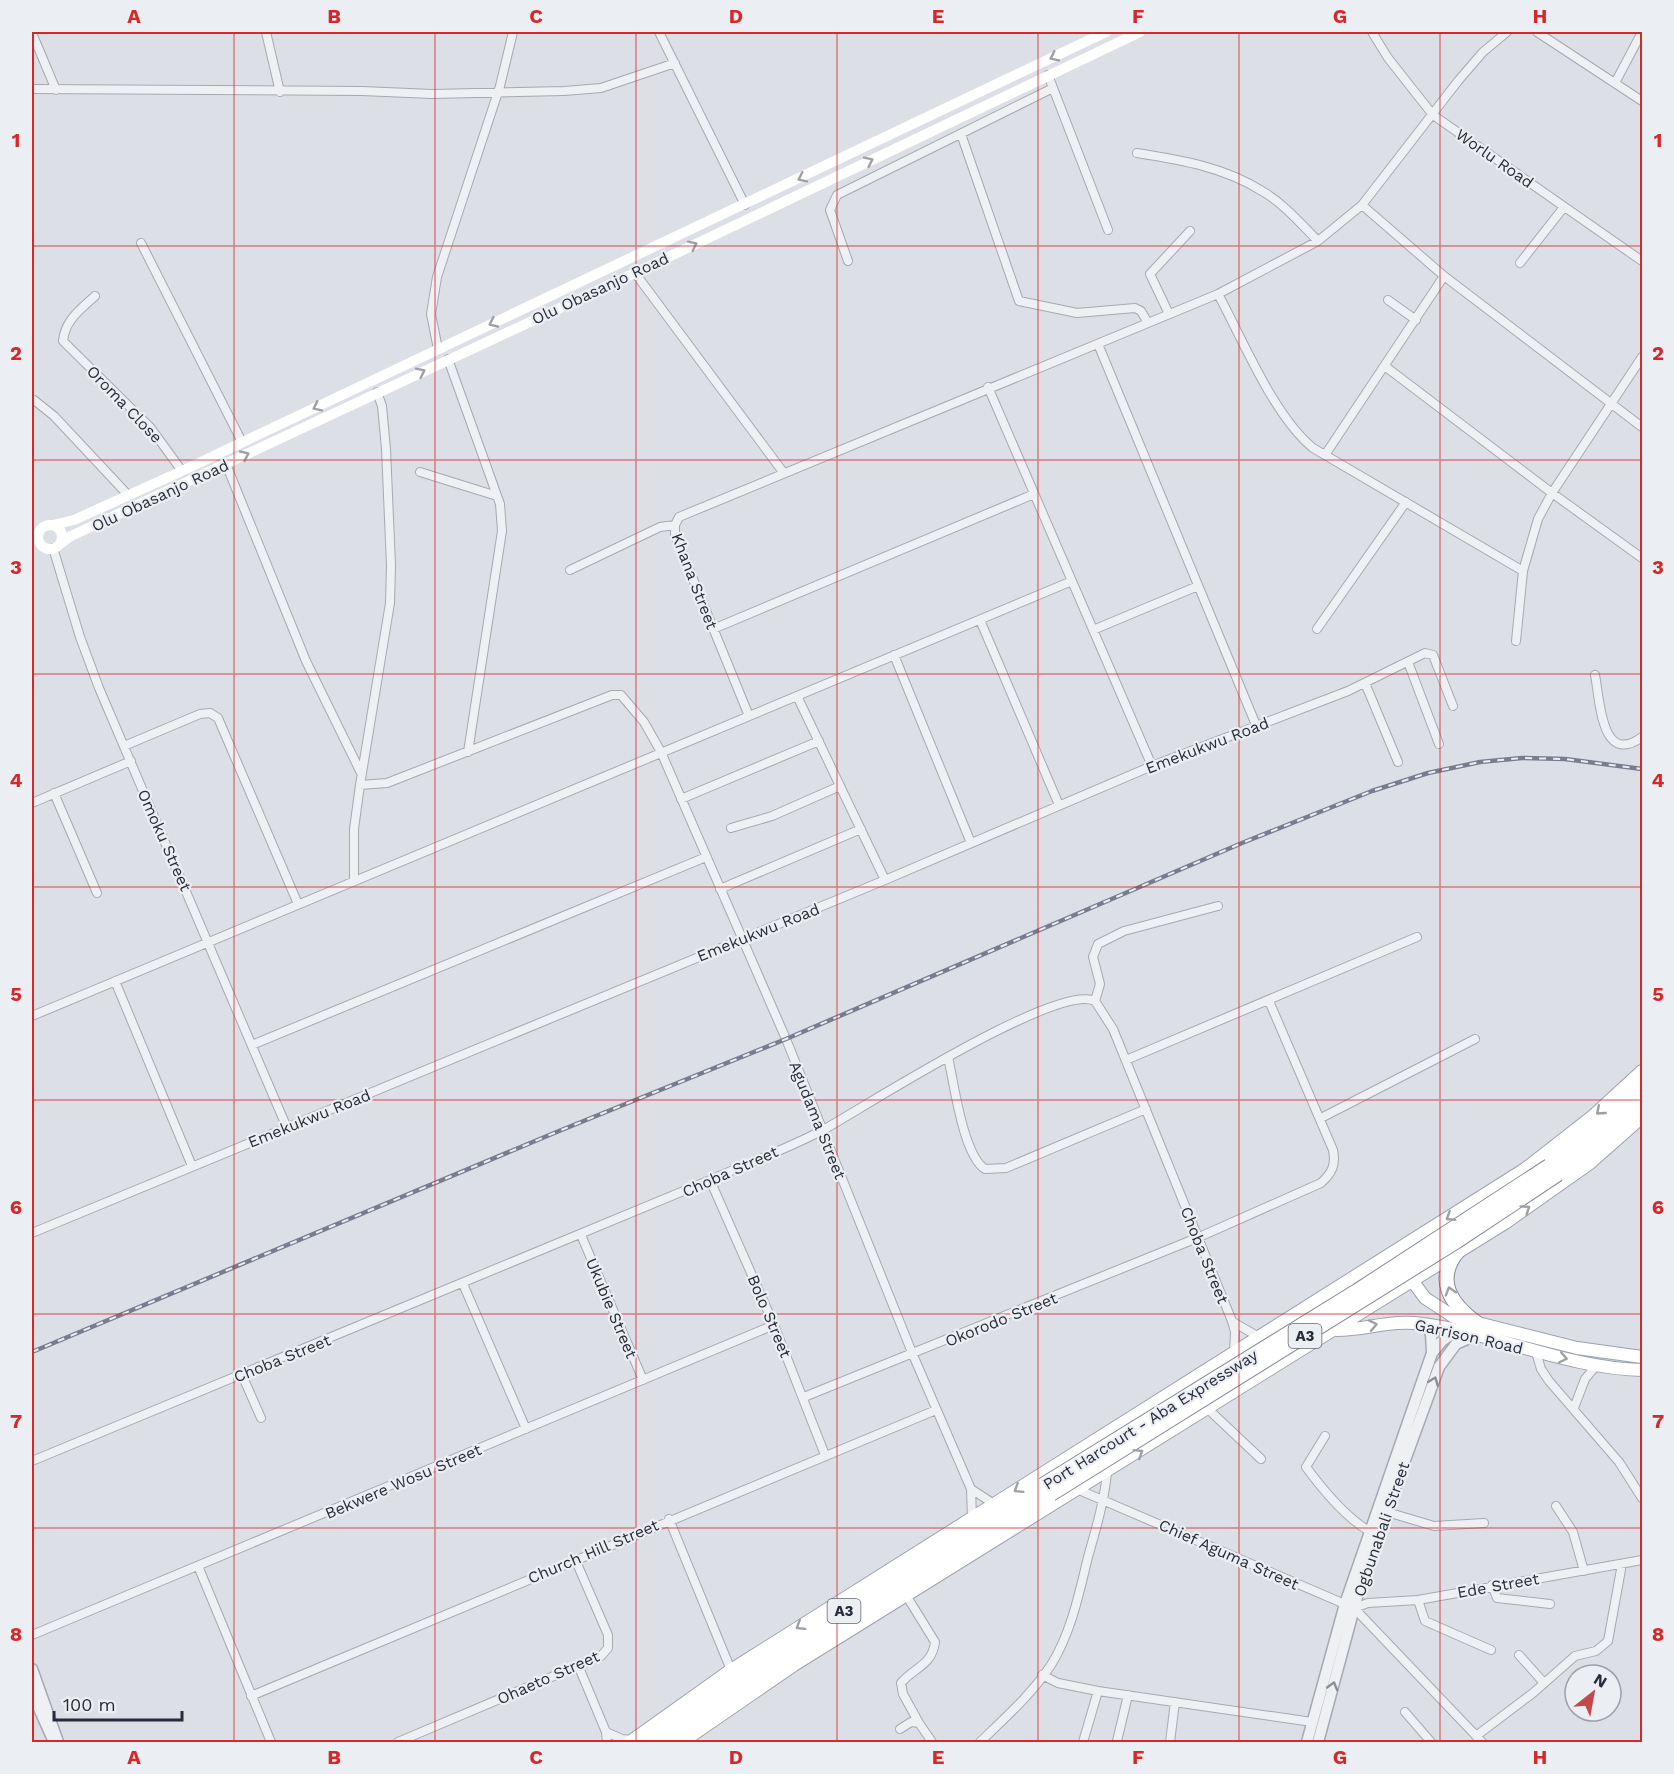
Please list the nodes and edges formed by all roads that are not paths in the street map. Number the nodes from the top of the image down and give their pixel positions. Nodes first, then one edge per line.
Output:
1 (266, 32) edge
2 (513, 32) edge
3 (659, 32) edge
4 (1106, 32) edge
5 (1140, 32) edge
6 (1372, 32) edge
7 (1507, 32) edge
8 (1537, 32) edge
9 (1642, 32) edge
10 (32, 33) edge
11 (675, 63) junction
12 (1048, 75) junction
13 (1615, 83) junction
14 (1053, 88) junction
15 (32, 89) edge
16 (56, 90) junction
17 (280, 92) junction
18 (497, 94) junction
19 (1642, 101) edge
20 (1433, 115) junction
21 (961, 134) junction
22 (1137, 153) dead end
23 (745, 205) junction
24 (1362, 205) junction
25 (1564, 207) junction
26 (1108, 230) dead end
27 (1190, 231) dead end
28 (1318, 241) junction
29 (141, 243) dead end
30 (848, 261) dead end
31 (1642, 261) edge
32 (1520, 263) dead end
33 (634, 273) junction
34 (1444, 276) junction
35 (1218, 294) junction
36 (95, 296) dead end
37 (1388, 300) dead end
38 (1169, 314) junction
39 (1416, 320) junction
40 (1148, 323) junction
41 (1098, 344) junction
42 (438, 349) junction
43 (1642, 357) edge
44 (448, 359) junction
45 (1386, 367) junction
46 (988, 387) junction
47 (377, 393) junction
48 (34, 400) dead end
49 (1611, 406) junction
50 (1642, 428) edge
51 (242, 442) junction
52 (1325, 455) junction
53 (226, 464) junction
54 (182, 471) junction
55 (420, 472) dead end
56 (783, 472) junction
57 (1034, 494) junction
58 (1552, 494) junction
59 (128, 495) junction
60 (497, 496) junction
61 (1406, 502) junction
62 (53, 525) junction
63 (675, 525) junction
64 (36, 532) edge
65 (53, 547) junction
66 (32, 551) edge
67 (1642, 558) edge
68 (570, 570) dead end
69 (1523, 571) junction
70 (1072, 581) junction
71 (1198, 586) junction
72 (980, 620) junction
73 (713, 628) junction
74 (1317, 629) dead end
75 (1093, 630) junction
76 (1516, 641) dead end
77 (894, 655) junction
78 (1408, 662) junction
79 (1595, 675) dead end
80 (1365, 683) junction
81 (797, 696) junction
82 (1454, 705) dead end
83 (748, 716) junction
84 (1256, 725) junction
85 (1642, 737) edge
86 (819, 741) junction
87 (1439, 744) dead end
88 (124, 746) junction
89 (468, 752) junction
90 (661, 752) junction
91 (130, 761) junction
92 (1398, 762) dead end
93 (1152, 766) junction
94 (362, 775) junction
95 (360, 785) junction
96 (840, 786) junction
97 (54, 793) junction
98 (681, 799) junction
99 (32, 803) edge
100 (1059, 806) junction
101 (731, 828) dead end
102 (861, 829) junction
103 (971, 843) junction
104 (706, 857) junction
105 (885, 880) junction
106 (354, 881) junction
107 (720, 889) junction
108 (97, 893) dead end
109 (298, 904) junction
110 (1218, 906) dead end
111 (1417, 937) dead end
112 (741, 939) junction
113 (209, 942) junction
114 (115, 981) junction
115 (1095, 1001) junction
116 (1269, 1001) junction
117 (32, 1016) edge
118 (1475, 1039) dead end
119 (252, 1045) junction
120 (948, 1057) junction
121 (1126, 1060) junction
122 (1642, 1071) edge
123 (1642, 1085) edge
124 (1642, 1101) edge
125 (1146, 1110) junction
126 (1642, 1117) edge
127 (1321, 1118) junction
128 (287, 1128) junction
129 (822, 1130) junction
130 (192, 1166) junction
131 (1553, 1170) junction
132 (710, 1180) junction
133 (32, 1233) edge
134 (581, 1235) junction
135 (1197, 1238) junction
136 (1458, 1251) junction
137 (1393, 1253) junction
138 (1412, 1281) junction
139 (463, 1284) junction
140 (1315, 1301) junction
141 (1232, 1322) junction
142 (1426, 1324) junction
143 (774, 1325) junction
144 (1334, 1330) junction
145 (1455, 1330) junction
146 (1477, 1330) junction
147 (1259, 1337) junction
148 (1536, 1352) junction
149 (1234, 1353) junction
150 (1432, 1353) junction
151 (913, 1355) junction
152 (1642, 1357) edge
153 (1596, 1366) junction
154 (1642, 1370) edge
155 (242, 1375) junction
156 (643, 1380) junction
157 (804, 1397) junction
158 (1574, 1408) junction
159 (1208, 1409) junction
160 (936, 1410) junction
161 (261, 1418) dead end
162 (526, 1429) junction
163 (1325, 1436) dead end
164 (825, 1455) junction
165 (1261, 1459) dead end
166 (32, 1461) edge
167 (1107, 1473) junction
168 (971, 1488) junction
169 (1047, 1490) junction
170 (1079, 1490) junction
171 (1642, 1498) edge
172 (1104, 1500) junction
173 (993, 1504) junction
174 (1556, 1506) dead end
175 (1387, 1512) junction
176 (972, 1518) junction
177 (669, 1519) junction
178 (1484, 1523) dead end
179 (1369, 1531) junction
180 (575, 1559) junction
181 (1642, 1560) edge
182 (1622, 1564) junction
183 (198, 1566) junction
184 (1584, 1571) junction
185 (1492, 1585) junction
186 (906, 1595) junction
187 (1418, 1600) junction
188 (1550, 1604) dead end
189 (1349, 1606) junction
190 (32, 1635) edge
191 (1491, 1650) dead end
192 (1519, 1655) dead end
193 (578, 1665) junction
194 (32, 1669) edge
195 (731, 1670) junction
196 (1042, 1675) junction
197 (1544, 1683) junction
198 (1098, 1691) junction
199 (32, 1693) edge
200 (1128, 1695) junction
201 (251, 1696) junction
202 (1175, 1702) junction
203 (1405, 1712) dead end
204 (1312, 1722) junction
205 (919, 1723) junction
206 (900, 1729) dead end
207 (606, 1732) junction
208 (1479, 1739) edge
209 (632, 1741) edge
210 (1117, 1741) edge
211 (56, 1743) edge
212 (271, 1743) edge
213 (398, 1743) edge
214 (607, 1743) edge
215 (650, 1743) edge
216 (667, 1743) edge
217 (682, 1743) edge
218 (932, 1743) edge
219 (980, 1743) edge
220 (1083, 1743) edge
221 (1170, 1743) edge
222 (1307, 1743) edge
223 (1318, 1743) edge
224 (1431, 1743) edge

1 - 17 street
2 - 18 street
3 - 11 street
4 -> 23 main road, Olu Obasanjo Road
5 - 12 main road, Olu Obasanjo Road
6 - 20 street, Worlu Road
7 - 20 street, Khana Street
8 - 13 street
9 - 13 street
10 - 16 street
11 - 18 street
11 - 23 street
12 - 14 street
33 -> 12 main road, Olu Obasanjo Road
13 - 19 street
14 - 21 street
14 - 26 street
15 - 16 street
16 - 17 street
17 - 18 street
18 - 42 street
20 - 24 street, Khana Street
20 - 25 street, Worlu Road
21 - 30 street
21 - 40 street
22 - 28 street
23 -> 42 main road, Olu Obasanjo Road
24 - 28 street, Khana Street
24 - 34 street
25 - 31 street, Worlu Road
25 - 32 street
27 - 38 street
28 - 35 street, Khana Street
29 - 51 street
33 - 44 main road, Olu Obasanjo Road
33 - 56 street
34 - 39 street
34 - 49 street
35 - 38 street, Khana Street
35 - 52 street
36 - 54 street, Oroma Close
37 - 39 street
38 - 40 street, Khana Street
39 - 45 street
40 - 41 street, Khana Street
41 - 46 street, Khana Street
41 - 71 street
42 -> 51 main road, Olu Obasanjo Road
43 - 49 street
47 -> 44 main road, Olu Obasanjo Road
44 - 60 street
45 - 52 street
45 - 58 street
46 - 56 street, Khana Street
46 - 57 street
53 -> 47 main road, Olu Obasanjo Road
47 - 94 street
48 - 59 street
49 - 50 street
49 - 58 street
51 - 54 main road, Olu Obasanjo Road
52 - 61 street
53 - 65 main road, Olu Obasanjo Road
53 - 94 street
54 - 59 main road, Olu Obasanjo Road
55 - 60 street
56 - 63 street, Khana Street
57 - 70 street
57 - 73 street
58 - 67 street
58 - 69 street
59 - 62 main road, Olu Obasanjo Road
60 - 89 street
61 - 69 street
61 - 74 street
62 - 64 main road, Olu Obasanjo Road
62 - 65 main road
63 - 68 street
63 - 73 street, Khana Street
64 - 65 main road
65 - 66 main road, Olu Obasanjo Road
65 - 88 street, Omoku Street
69 - 76 street
70 - 72 street
70 - 75 street
71 - 75 street
71 - 84 street
72 - 77 street
72 - 100 street
73 - 83 street, Khana Street
75 - 93 street
77 - 81 street
77 - 103 street
78 - 80 street, Emekukwu Road
78 - 82 street, Emekukwu Road
78 - 87 street
79 - 85 street
80 - 84 street, Emekukwu Road
80 - 92 street
81 - 83 street
81 - 86 street
83 - 90 street
84 - 93 street, Emekukwu Road
86 - 96 street
86 - 98 street
88 - 91 street, Omoku Street
88 - 109 street
89 - 90 street, Agudama Street
89 - 95 street
90 - 98 street, Agudama Street
90 - 106 street
91 - 97 street
91 - 113 street, Omoku Street
93 - 100 street, Emekukwu Road
94 - 95 street
95 - 106 street
96 - 101 street
96 - 102 street
97 - 99 street
97 - 108 street
98 - 104 street, Agudama Street
100 - 103 street, Emekukwu Road
102 - 105 street
102 - 107 street
103 - 105 street, Emekukwu Road
104 - 107 street, Agudama Street
104 - 119 street
105 - 112 street, Emekukwu Road
106 - 109 street
107 - 112 street, Agudama Street
109 - 113 street
110 - 115 street
111 - 116 street
112 - 128 street, Emekukwu Road
112 - 129 street, Agudama Street
113 - 114 street
113 - 119 street, Omoku Street
114 - 117 street
114 - 130 street
115 - 120 street, Choba Street
115 - 121 street, Choba Street
116 - 121 street
116 - 127 street, Okorodo Street
118 - 127 street
119 - 128 street, Omoku Street
120 - 125 street
120 - 129 street, Choba Street
121 - 125 street, Choba Street
122 -> 137 main road
123 - 131 highway, Port Harcourt - Aba Expressway / A3
124 - 131 highway, Port Harcourt - Aba Expressway / A3
125 - 135 street, Choba Street
136 -> 126 main road
127 - 135 street, Okorodo Street
128 - 130 street, Emekukwu Road
129 - 132 street, Choba Street
129 - 151 street, Agudama Street
130 - 133 street, Emekukwu Road
131 - 169 highway, Port Harcourt - Aba Expressway / A3, bridge
132 - 134 street, Choba Street
132 - 143 street, Bolo Street
134 - 139 street, Choba Street
134 - 156 street, Ukubie Street
135 - 141 street, Choba Street
135 - 151 street, Okorodo Street
136 - 138 main road
146 -> 136 highway
137 - 138 main road, Garrison Road
137 - 140 main road
138 - 144 main road
138 - 146 main road, Garrison Road
139 - 155 street, Choba Street
139 - 162 street
140 - 144 main road
140 - 147 main road
141 - 147 street
141 - 149 street, Choba Street
144 -> 142 main road, Garrison Road
142 - 145 main road, Garrison Road
142 - 150 street
143 - 156 street, Bekwere Wosu Street
143 - 157 street, Bolo Street
144 - 159 main road
145 - 146 main road, Garrison Road
145 - 150 street, Ogbunabali Street
146 - 148 main road, Garrison Road
146 - 152 main road, Garrison Road
175 -> 146 street, Ogbunabali Street
147 - 149 main road
148 -> 153 main road, Garrison Road
148 - 158 street
149 -> 173 main road
150 - 179 street, Ogbunabali Street
151 - 157 street, Okorodo Street
151 - 160 street, Agudama Street
153 - 154 main road, Garrison Road
153 - 158 street
155 - 161 street
155 - 166 street, Choba Street
156 - 162 street, Bekwere Wosu Street
157 - 164 street, Bolo Street
158 - 171 street
159 - 165 street
167 -> 159 main road
160 - 164 street, Church Hill Street
160 - 168 street, Agudama Street
162 - 183 street, Bekwere Wosu Street
163 - 179 street
164 - 177 street, Church Hill Street
167 - 170 main road
167 - 172 street
168 - 173 street
168 - 176 street
169 - 215 highway, Port Harcourt - Aba Expressway / A3
169 - 216 highway, Port Harcourt - Aba Expressway / A3
170 - 172 street, Chief Aguma Street
170 - 186 main road
172 - 189 street, Chief Aguma Street
172 - 196 street
173 - 176 main road
174 - 184 street
175 - 178 street
175 - 189 street, Ogbunabali Street
176 -> 195 main road
177 - 180 street, Church Hill Street
177 - 195 street
179 - 189 street, Ogbunabali Street
180 - 193 street, Ohaeto Street
180 - 201 street, Church Hill Street
181 - 182 street, Ede Street
182 - 184 street, Ede Street
182 - 197 street
183 - 190 street, Bekwere Wosu Street
183 - 201 street
184 - 185 street, Ede Street
185 - 187 street, Ede Street
185 - 188 street
186 - 205 street
186 - 217 main road
187 - 189 street, Ede Street
187 - 191 street
189 - 204 street, Ogbunabali Street
189 - 208 street
223 -> 189 street, Ogbunabali Street
192 - 197 street
193 - 207 street
193 - 213 street, Ohaeto Street
194 - 211 street
195 - 209 main road
196 - 198 street
196 - 219 street
197 - 208 street
198 - 200 street
198 - 220 street
199 - 211 street
200 - 202 street
200 - 210 street
201 - 212 street
202 - 204 street
202 - 221 street
203 - 224 street
204 - 222 street, Ogbunabali Street
205 - 206 street
205 - 218 street
207 - 209 street
207 - 214 street

